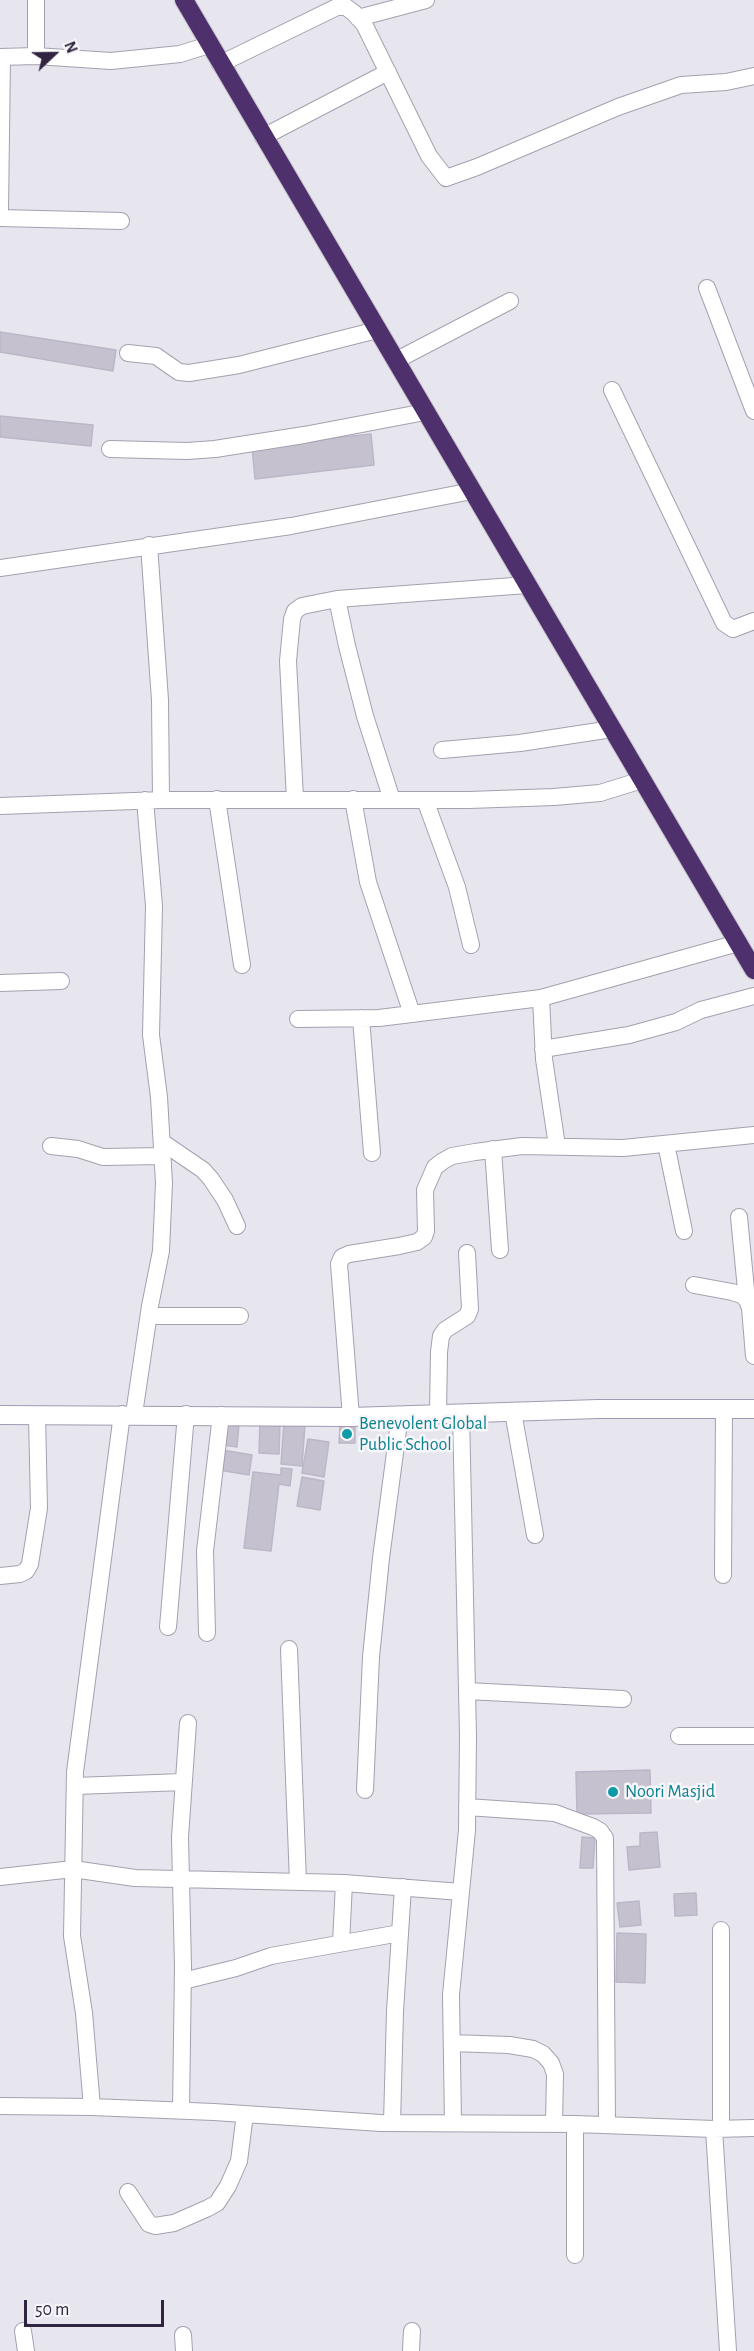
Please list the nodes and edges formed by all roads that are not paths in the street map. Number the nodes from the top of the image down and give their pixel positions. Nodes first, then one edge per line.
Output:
1 (36, 0) edge
2 (184, 0) edge
3 (426, 0) edge
4 (358, 18) junction
5 (209, 45) junction
6 (36, 56) junction
7 (1, 57) edge
8 (220, 64) junction
9 (388, 72) junction
10 (754, 76) edge
11 (263, 137) junction
12 (0, 210) edge
13 (0, 218) edge
14 (121, 221) dead end
15 (707, 288) dead end
16 (510, 301) dead end
17 (377, 330) junction
18 (128, 353) dead end
19 (395, 361) junction
20 (612, 390) dead end
21 (754, 411) edge
22 (425, 412) junction
23 (110, 449) dead end
24 (472, 491) junction
25 (149, 545) junction
26 (0, 567) edge
27 (527, 585) junction
28 (337, 599) junction
29 (754, 621) edge
30 (612, 729) junction
31 (442, 750) dead end
32 (642, 780) junction
33 (217, 799) junction
34 (295, 799) junction
35 (353, 799) junction
36 (153, 800) junction
37 (392, 800) junction
38 (425, 800) junction
39 (0, 806) edge
40 (738, 944) junction
41 (471, 945) dead end
42 (242, 965) dead end
43 (754, 970) edge
44 (61, 981) dead end
45 (0, 982) edge
46 (754, 996) edge
47 (541, 998) junction
48 (412, 1014) junction
49 (361, 1018) junction
50 (298, 1019) dead end
51 (543, 1049) junction
52 (754, 1135) edge
53 (666, 1144) junction
54 (51, 1146) dead end
55 (557, 1146) junction
56 (162, 1149) junction
57 (493, 1149) junction
58 (372, 1153) dead end
59 (739, 1217) dead end
60 (237, 1226) dead end
61 (684, 1231) dead end
62 (500, 1250) dead end
63 (467, 1253) dead end
64 (694, 1285) dead end
65 (747, 1300) junction
66 (149, 1316) junction
67 (240, 1316) dead end
68 (754, 1356) edge
69 (724, 1408) junction
70 (754, 1409) edge
71 (513, 1412) junction
72 (462, 1413) junction
73 (128, 1414) junction
74 (186, 1414) junction
75 (438, 1414) junction
76 (0, 1415) edge
77 (37, 1415) junction
78 (221, 1415) junction
79 (400, 1415) junction
80 (351, 1417) junction
81 (535, 1535) dead end
82 (723, 1575) dead end
83 (0, 1576) edge
84 (168, 1627) dead end
85 (207, 1633) dead end
86 (289, 1649) dead end
87 (467, 1691) junction
88 (622, 1699) dead end
89 (188, 1723) dead end
90 (679, 1736) dead end
91 (754, 1736) edge
92 (183, 1782) junction
93 (75, 1786) junction
94 (364, 1790) dead end
95 (467, 1807) junction
96 (73, 1869) junction
97 (0, 1877) edge
98 (182, 1881) junction
99 (298, 1882) junction
100 (344, 1882) junction
101 (402, 1887) junction
102 (461, 1892) junction
103 (721, 1930) dead end
104 (400, 1933) junction
105 (341, 1943) junction
106 (183, 1981) junction
107 (452, 2043) junction
108 (0, 2106) edge
109 (92, 2106) junction
110 (181, 2110) junction
111 (245, 2114) junction
112 (392, 2123) junction
113 (453, 2123) junction
114 (554, 2124) junction
115 (575, 2124) junction
116 (608, 2125) junction
117 (754, 2128) edge
118 (717, 2129) junction
119 (128, 2192) dead end
120 (575, 2256) dead end
121 (23, 2331) dead end
122 (412, 2331) dead end
123 (26, 2351) edge
124 (411, 2351) edge
125 (728, 2351) edge

1 - 6 street
2 - 5 highway
3 - 4 street
4 - 8 street
4 - 9 street
5 - 6 street
5 - 8 highway
6 - 7 street
7 - 12 street
8 - 11 highway
9 - 10 street
9 - 11 street
11 - 17 highway
13 - 14 street
15 - 21 street
16 - 19 street
17 - 18 street
17 - 19 highway
19 - 22 highway
20 - 29 street
22 - 23 street
22 - 24 highway
24 - 25 street
24 - 27 highway
25 - 26 street
25 - 36 street
27 - 28 street
27 - 30 highway
28 - 34 street
28 - 37 street
30 - 31 street
30 - 32 highway
32 - 38 street
32 - 40 highway
33 - 34 street
33 - 36 street
33 - 42 street
34 - 35 street
35 - 37 street
35 - 48 street
36 - 39 street
36 - 56 street
37 - 38 street
38 - 41 street
40 - 43 highway
40 - 47 street
44 - 45 street
46 - 51 street
47 - 48 street
47 - 51 street
48 - 49 street
49 - 50 street
49 - 58 street
51 - 55 street
52 - 53 street
53 - 55 street
53 - 61 street
54 - 56 street
55 - 57 street
56 - 60 street
56 - 66 street
57 - 62 street
57 - 80 street
59 - 65 street
63 - 75 street
64 - 65 street
65 - 68 street
66 - 67 street
66 - 73 street
69 - 70 street
69 - 71 street
69 - 82 street
71 - 72 street
71 - 81 street
72 - 75 street
72 - 87 street
73 - 74 street
73 - 77 street
73 - 93 street
74 - 78 street
74 - 84 street
75 - 79 street
76 - 77 street
77 - 83 street
78 - 80 street
78 - 85 street
79 - 80 street
79 - 94 street
86 - 99 street
87 - 88 street
87 - 95 street
89 - 92 street
90 - 91 street
92 - 93 street
92 - 98 street
93 - 96 street
95 - 102 street
95 - 116 street
96 - 97 street
96 - 98 street
96 - 109 street
98 - 99 street
98 - 106 street
99 - 100 street
100 - 101 street
100 - 105 street
101 - 102 street
101 - 104 street
102 - 107 street
103 - 118 street
104 - 105 street
104 - 112 street
105 - 106 street
106 - 110 street
107 - 113 street
107 - 114 street
108 - 109 street
109 - 110 street
110 - 111 street
111 - 112 street
111 - 119 street
112 - 113 street
113 - 114 street
114 - 115 street
115 - 116 street
115 - 120 street
116 - 118 street
117 - 118 street
118 - 125 street
121 - 123 street
122 - 124 street

